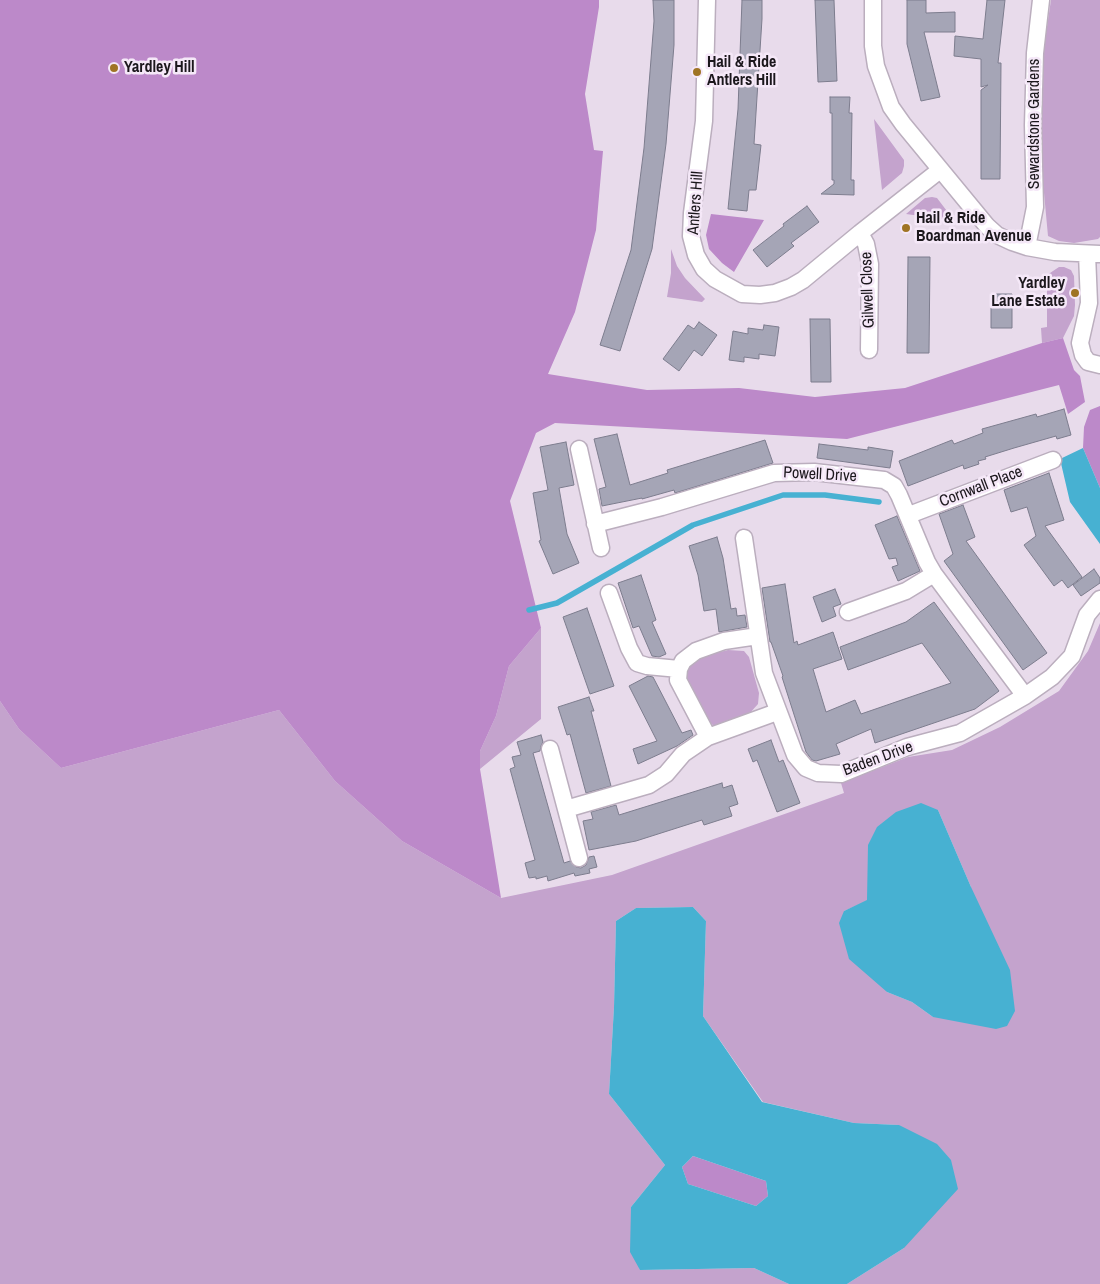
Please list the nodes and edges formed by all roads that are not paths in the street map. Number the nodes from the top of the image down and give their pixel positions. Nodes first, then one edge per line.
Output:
1 (708, 0) edge
2 (873, 0) edge
3 (1041, 0) edge
4 (940, 170) junction
5 (860, 233) junction
6 (1027, 247) junction
7 (1093, 254) edge
8 (869, 350) dead end
9 (1100, 365) edge
10 (579, 449) dead end
11 (1053, 460) dead end
12 (909, 515) junction
13 (594, 524) junction
14 (744, 538) dead end
15 (601, 548) dead end
16 (934, 574) junction
17 (608, 593) dead end
18 (1100, 599) edge
19 (848, 612) dead end
20 (758, 636) junction
21 (679, 669) junction
22 (1025, 696) junction
23 (778, 712) junction
24 (708, 737) junction
25 (550, 749) dead end
26 (566, 809) junction
27 (579, 858) dead end

1 - 5 street, Antlers Hill
2 - 4 street
3 - 6 street, Sewardstone Gardens
4 - 5 street, Antlers Hill
4 - 6 street
5 - 8 street, Gilwell Close
6 - 7 street
7 - 9 street
10 - 13 street
11 - 12 street, Cornwall Place
12 - 13 street, Powell Drive
12 - 16 street, Powell Drive
13 - 15 street
14 - 20 street, Baden Drive
16 - 19 street
16 - 22 street, Powell Drive
17 - 21 street
18 - 22 street, Baden Drive
20 - 21 street
20 - 23 street, Baden Drive
21 - 24 street
22 - 23 street, Baden Drive
23 - 24 street
24 - 26 street
25 - 26 street
26 - 27 street

